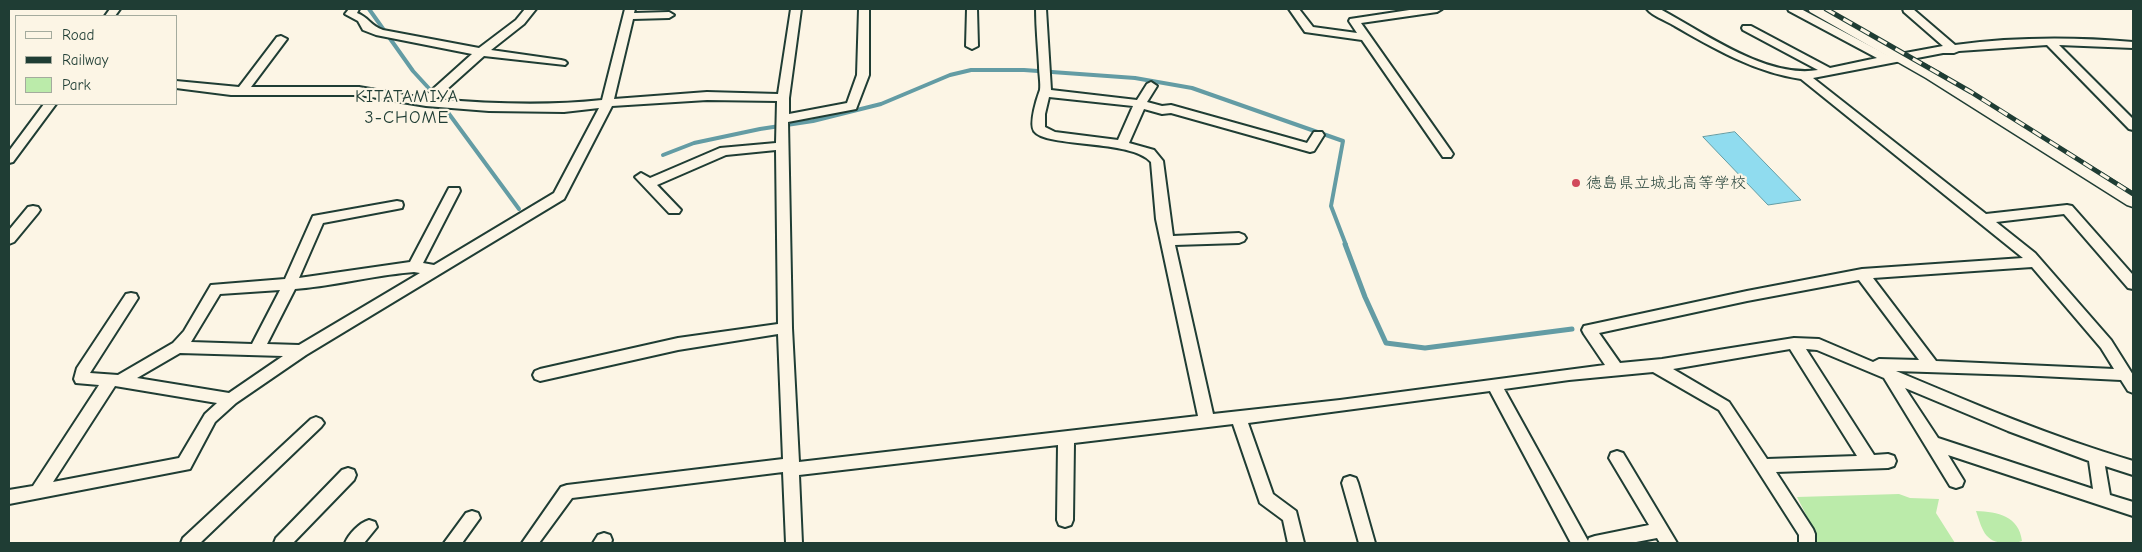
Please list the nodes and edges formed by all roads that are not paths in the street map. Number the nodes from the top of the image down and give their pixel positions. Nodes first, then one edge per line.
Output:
1 (354, 9) edge
2 (531, 9) edge
3 (796, 9) edge
4 (864, 9) edge
5 (972, 9) edge
6 (1041, 9) edge
7 (1294, 9) edge
8 (1437, 9) edge
9 (1652, 9) edge
10 (1793, 9) edge
11 (1815, 9) edge
12 (1836, 9) edge
13 (1908, 10) edge
14 (628, 12) edge
15 (669, 15) dead end
16 (1747, 28) dead end
17 (1364, 37) junction
18 (281, 39) dead end
19 (2050, 42) junction
20 (2133, 45) edge
21 (972, 46) dead end
22 (1954, 50) junction
23 (481, 52) junction
24 (1903, 57) junction
25 (561, 63) dead end
26 (1828, 71) junction
27 (1804, 76) junction
28 (178, 84) edge
29 (1151, 86) dead end
30 (242, 91) junction
31 (1044, 93) junction
32 (783, 98) junction
33 (426, 102) junction
34 (607, 103) junction
35 (1140, 104) junction
36 (49, 105) edge
37 (784, 119) junction
38 (2133, 126) edge
39 (1318, 135) dead end
40 (1122, 145) junction
41 (782, 146) junction
42 (1447, 154) dead end
43 (9, 159) edge
44 (2133, 186) edge
45 (454, 191) dead end
46 (2133, 201) edge
47 (397, 205) dead end
48 (33, 210) dead end
49 (674, 210) dead end
50 (1984, 219) junction
51 (1239, 238) dead end
52 (9, 239) edge
53 (1168, 242) junction
54 (2035, 262) junction
55 (414, 268) junction
56 (435, 270) junction
57 (1862, 274) junction
58 (290, 284) junction
59 (2133, 284) edge
60 (131, 298) dead end
61 (785, 328) junction
62 (1794, 343) junction
63 (178, 347) junction
64 (256, 351) junction
65 (300, 352) junction
66 (1868, 365) junction
67 (1654, 366) junction
68 (1932, 367) junction
69 (1617, 370) junction
70 (1888, 373) junction
71 (540, 374) dead end
72 (2128, 374) edge
73 (115, 381) junction
74 (1494, 384) junction
75 (231, 399) junction
76 (1238, 418) junction
77 (316, 422) dead end
78 (1207, 422) junction
79 (1066, 438) junction
80 (1932, 443) junction
81 (1617, 458) dead end
82 (2096, 458) junction
83 (1869, 461) junction
84 (1888, 461) dead end
85 (1764, 466) junction
86 (792, 467) junction
87 (2133, 468) edge
88 (348, 475) dead end
89 (1956, 481) dead end
90 (1350, 483) dead end
91 (38, 491) junction
92 (9, 497) edge
93 (2103, 499) junction
94 (2133, 509) edge
95 (472, 518) dead end
96 (1065, 520) dead end
97 (369, 527) dead end
98 (1665, 537) edge
99 (189, 543) edge
100 (282, 543) edge
101 (353, 543) edge
102 (458, 543) edge
103 (530, 543) edge
104 (794, 543) edge
105 (1296, 543) edge
106 (1367, 543) edge
107 (1580, 543) edge
108 (1595, 543) edge
109 (1807, 543) edge

1 - 23 street
2 - 23 street
3 - 32 street
4 - 37 street
5 - 21 street
6 - 31 street
7 - 17 street
8 - 17 street
9 - 27 street
10 - 24 street
11 - 24 street
12 - 24 street
13 - 22 street
14 - 15 street
14 - 34 street
16 - 26 street
17 - 42 street
18 - 30 street
19 - 20 street
19 - 22 street
19 - 38 street
22 - 24 street
23 - 25 street
23 - 33 street
24 - 26 street
24 - 44 street
24 - 46 street
26 - 27 street
27 - 50 street
28 - 30 street
29 - 35 street
30 - 33 street
31 - 35 street
31 - 40 street
32 - 34 street
32 - 37 street
33 - 34 street
34 - 56 street
35 - 39 street
35 - 40 street
36 - 43 street
37 - 41 street
40 - 53 street
41 - 49 street
41 - 61 street
45 - 55 street
47 - 58 street
48 - 52 street
50 - 54 street
50 - 59 street
51 - 53 street
53 - 78 street
54 - 57 street
54 - 72 street
55 - 56 street
55 - 58 street
56 - 65 street
57 - 68 street
57 - 69 street
58 - 63 street
58 - 64 street
60 - 73 street
61 - 71 street
61 - 86 street
62 - 66 street
62 - 67 street
62 - 83 street
63 - 64 street
63 - 73 street
64 - 65 street
65 - 75 street
66 - 68 street
66 - 70 street
67 - 69 street
67 - 85 street
68 - 72 street
69 - 74 street
70 - 80 street
70 - 82 street
73 - 75 street
73 - 91 street
74 - 76 street
74 - 107 street
75 - 91 street
76 - 78 street
76 - 105 street
77 - 99 street
78 - 79 street
79 - 86 street
79 - 96 street
80 - 89 street
80 - 93 street
81 - 98 street
82 - 87 street
82 - 93 street
83 - 84 street
83 - 85 street
85 - 109 street
86 - 103 street
86 - 104 street
88 - 100 street
90 - 106 street
91 - 92 street
93 - 94 street
95 - 102 street
97 - 101 street
98 - 108 street

